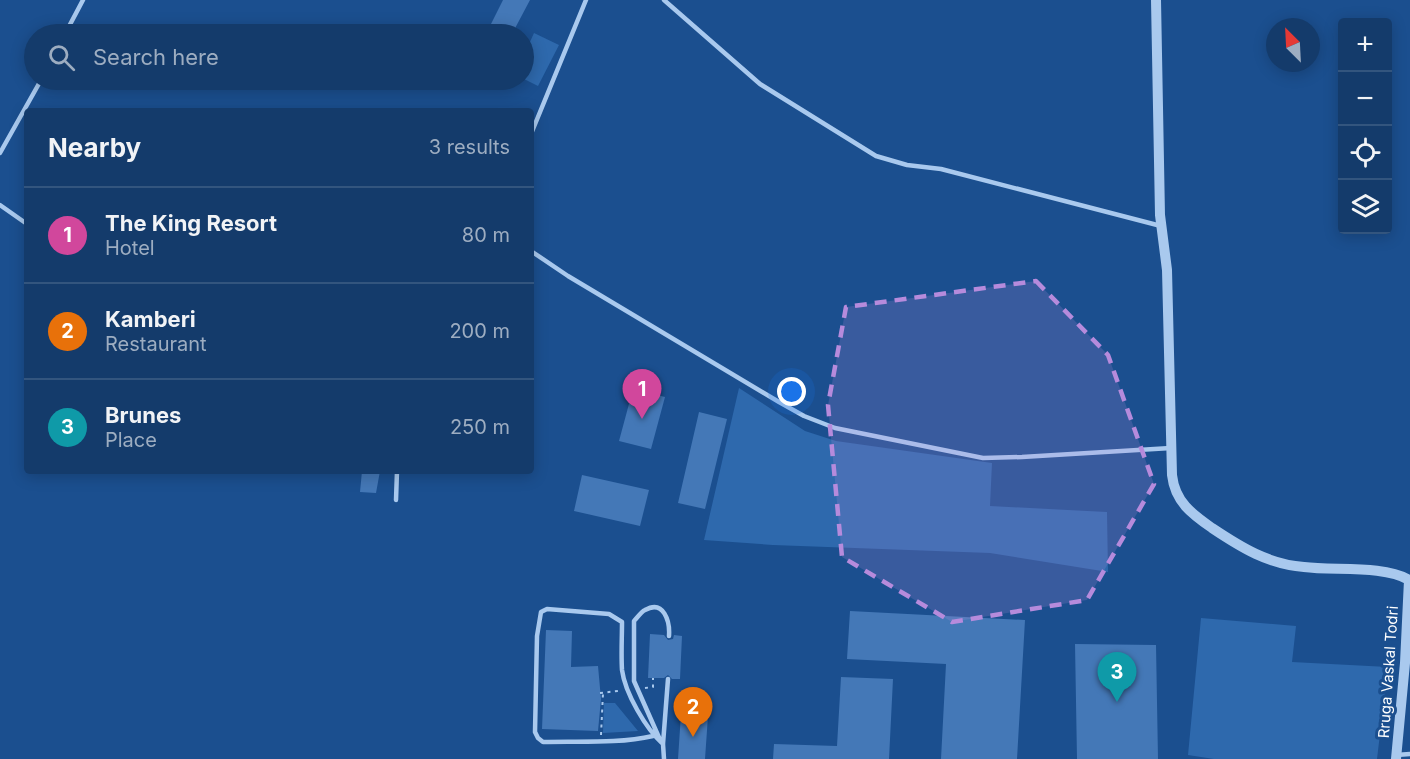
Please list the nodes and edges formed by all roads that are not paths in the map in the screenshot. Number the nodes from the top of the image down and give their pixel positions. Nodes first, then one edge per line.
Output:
1 (83, 0) edge
2 (586, 0) edge
3 (664, 0) edge
4 (1156, 0) edge
5 (70, 24) edge
6 (35, 90) edge
7 (25, 108) edge
8 (24, 110) edge
9 (534, 127) edge
10 (0, 153) edge
11 (0, 205) edge
12 (24, 222) edge
13 (1161, 226) junction
14 (534, 253) edge
15 (1172, 448) junction
16 (397, 474) edge
17 (396, 500) dead end
18 (1409, 588) edge
19 (669, 636) dead end
20 (668, 679) dead end
21 (653, 736) junction
22 (663, 744) junction
23 (1410, 754) edge
24 (1396, 757) edge
25 (664, 759) edge

1 - 5 lane
2 - 9 lane
3 - 13 lane
4 - 13 street
6 - 7 lane
8 - 10 lane
11 - 12 lane
13 - 15 street
14 - 15 lane
15 - 18 street
16 - 17 lane
18 - 24 street, Rruga Vaskal Todri
19 - 22 lane
20 - 22 lane
21 - 21 lane
21 - 22 lane
22 - 25 lane
23 - 24 lane

